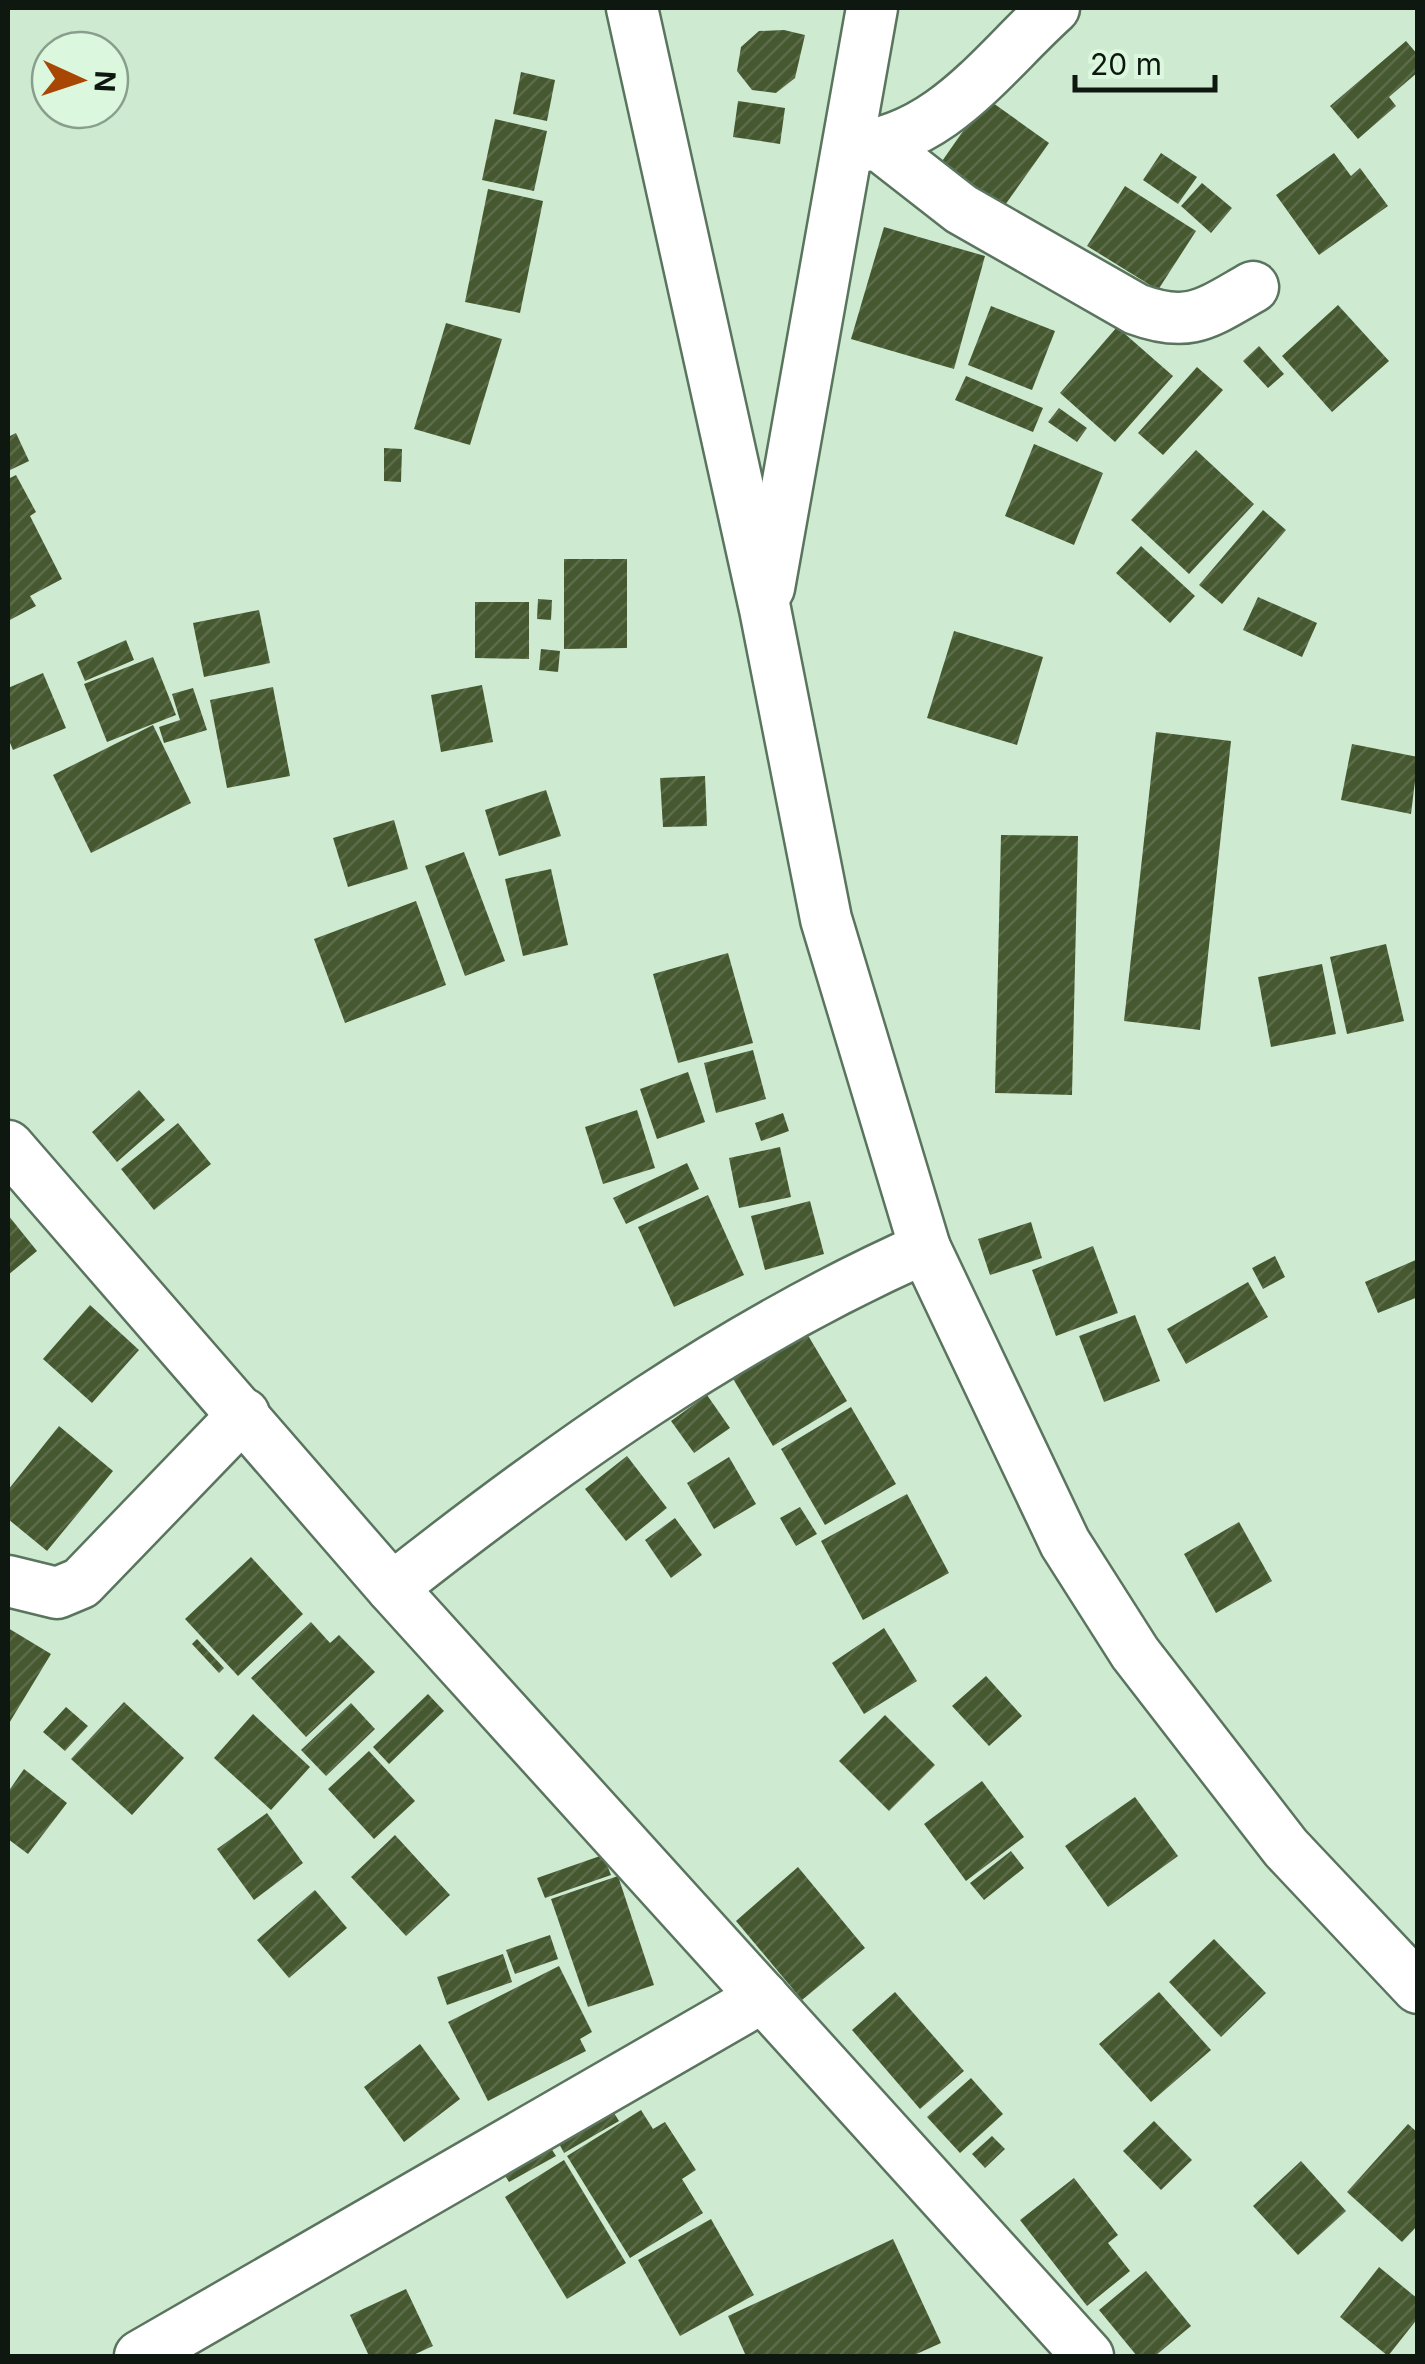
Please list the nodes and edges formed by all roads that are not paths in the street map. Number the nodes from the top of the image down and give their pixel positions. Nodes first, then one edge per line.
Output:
1 (632, 8) edge
2 (872, 8) edge
3 (1054, 8) edge
4 (862, 147) junction
5 (1254, 287) dead end
6 (765, 609) junction
7 (8, 1146) edge
8 (925, 1248) junction
9 (244, 1414) junction
10 (8, 1581) edge
11 (392, 1588) junction
12 (1418, 1988) edge
13 (763, 1997) junction
14 (140, 2356) edge
15 (1088, 2356) edge

1 - 6 street
2 - 4 street
3 - 4 street
4 - 5 street
4 - 6 street
6 - 8 street
7 - 9 street
8 - 11 street
8 - 12 street
9 - 10 street
9 - 11 street
11 - 13 street
13 - 14 street
13 - 15 street

